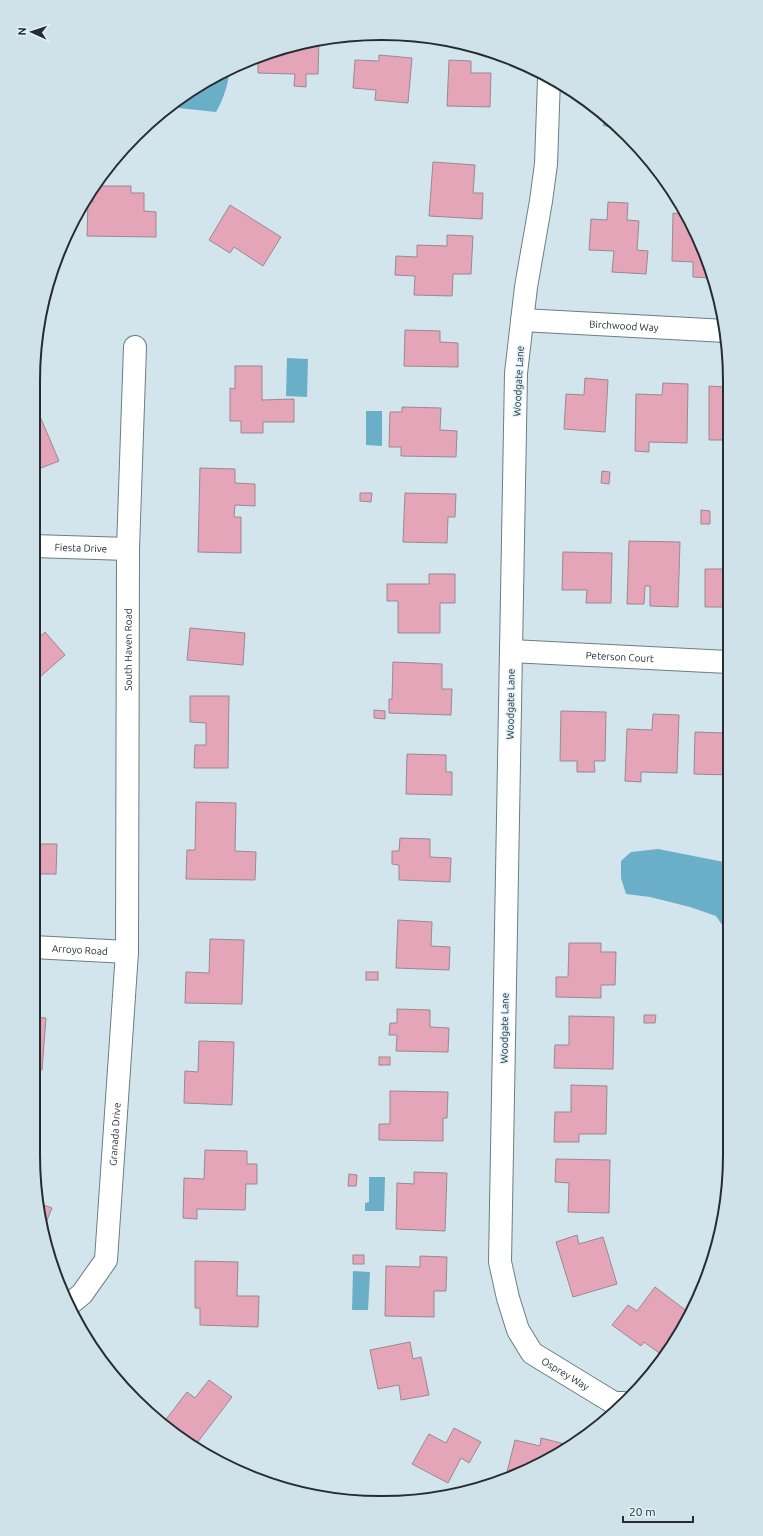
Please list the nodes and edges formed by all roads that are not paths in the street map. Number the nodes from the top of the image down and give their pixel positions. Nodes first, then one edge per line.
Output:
1 (549, 84) edge
2 (522, 320) junction
3 (719, 331) edge
4 (135, 347) dead end
5 (40, 546) edge
6 (128, 549) junction
7 (511, 651) junction
8 (723, 662) edge
9 (40, 947) edge
10 (127, 952) junction
11 (73, 1301) edge
12 (518, 1330) joint
13 (616, 1403) edge

1 - 2 street, Woodgate Lane
2 - 3 street, Birchwood Way
2 - 7 street, Woodgate Lane
4 - 6 street, South Haven Road
5 - 6 street, Fiesta Drive
6 - 10 street, South Haven Road
7 - 8 street, Peterson Court
7 - 12 street, Woodgate Lane
9 - 10 street, Arroyo Road
10 - 11 street, Granada Drive
12 - 13 street, Osprey Way

